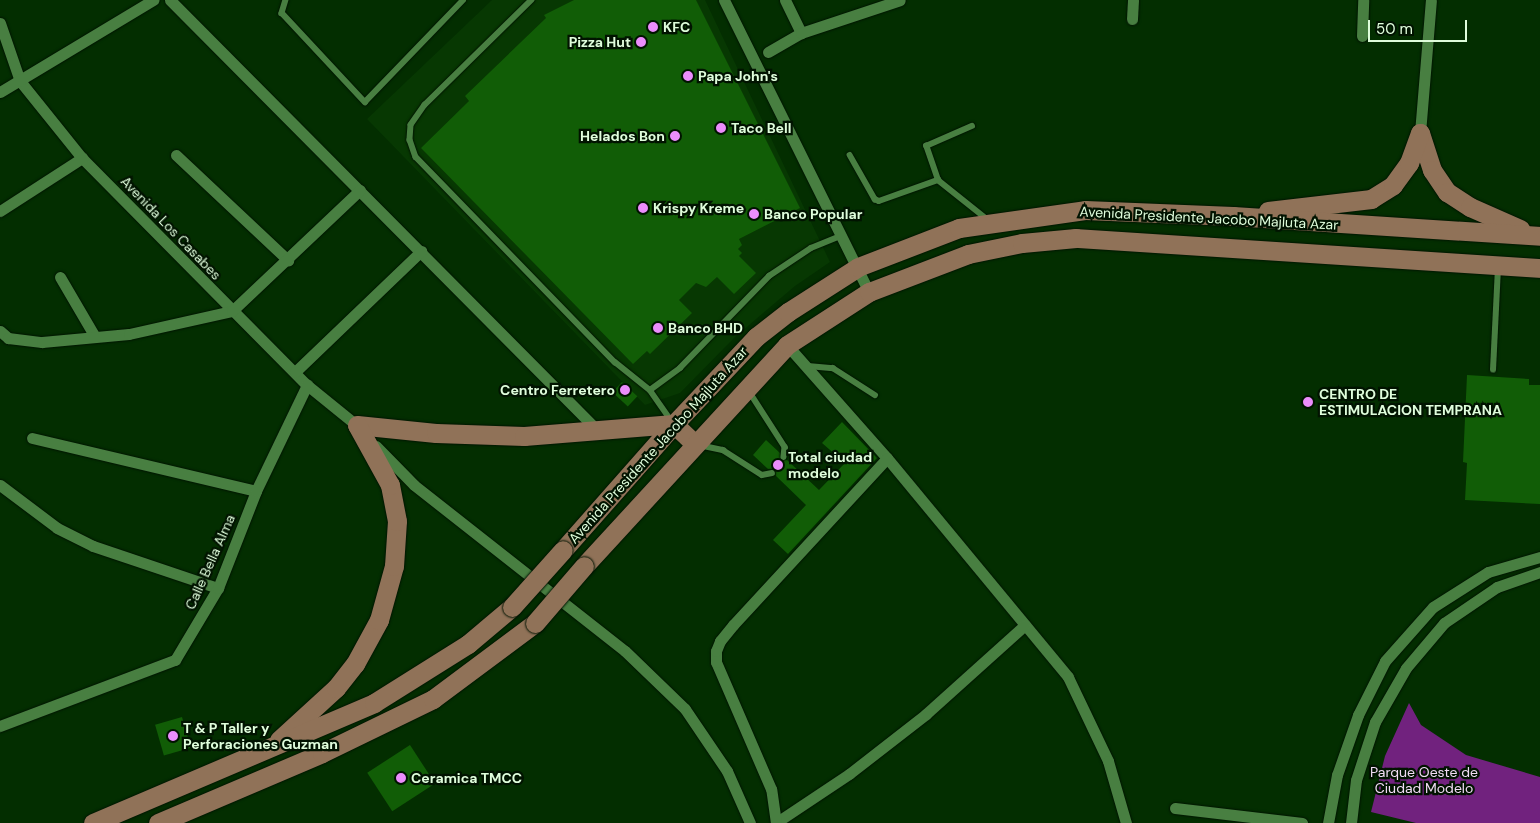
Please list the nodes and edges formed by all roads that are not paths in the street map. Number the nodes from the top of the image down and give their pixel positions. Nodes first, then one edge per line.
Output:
1 (153, 0) edge
2 (170, 0) edge
3 (286, 0) edge
4 (463, 0) edge
5 (532, 0) edge
6 (724, 0) edge
7 (785, 0) edge
8 (900, 0) edge
9 (1133, 0) edge
10 (1363, 0) edge
11 (1431, 0) edge
12 (1132, 19) dead end
13 (0, 23) edge
14 (801, 34) junction
15 (1362, 36) dead end
16 (768, 52) dead end
17 (20, 81) junction
18 (0, 92) edge
19 (972, 126) dead end
20 (1420, 133) junction
21 (176, 155) dead end
22 (850, 155) dead end
23 (82, 158) junction
24 (938, 180) junction
25 (360, 190) junction
26 (0, 211) edge
27 (1233, 216) junction
28 (991, 222) junction
29 (842, 236) junction
30 (1540, 236) edge
31 (422, 252) junction
32 (288, 260) junction
33 (1498, 264) junction
34 (858, 267) junction
35 (1540, 268) edge
36 (60, 277) dead end
37 (869, 292) junction
38 (232, 311) junction
39 (0, 332) edge
40 (95, 337) junction
41 (787, 345) junction
42 (806, 366) junction
43 (1493, 370) dead end
44 (295, 372) junction
45 (307, 385) junction
46 (746, 388) junction
47 (650, 390) junction
48 (875, 394) dead end
49 (674, 424) junction
50 (357, 425) junction
51 (598, 431) junction
52 (32, 438) dead end
53 (694, 444) junction
54 (784, 456) dead end
55 (887, 458) junction
56 (772, 473) dead end
57 (0, 485) edge
58 (256, 491) junction
59 (1540, 557) edge
60 (1540, 572) edge
61 (218, 588) junction
62 (1025, 625) junction
63 (0, 726) edge
64 (269, 749) junction
65 (1175, 808) dead end
66 (776, 822) edge
67 (93, 823) edge
68 (158, 823) edge
69 (750, 823) edge
70 (1126, 823) edge
71 (1302, 823) edge
72 (1328, 823) edge
73 (1351, 823) edge

1 - 17 street
2 - 25 street
3 - 4 lane
5 - 47 lane
6 - 29 street
7 - 14 street
8 - 14 street
9 - 12 street
10 - 15 street
11 - 20 street
13 - 17 street, Avenida Los Casabes
14 - 16 street
17 - 18 street
17 - 23 street, Avenida Los Casabes
19 - 24 lane
20 - 27 main road
20 - 30 main road
21 - 32 street
22 - 24 lane
23 - 26 street
23 - 38 street, Avenida Los Casabes
24 - 28 lane
25 - 31 street
25 - 32 street
27 - 28 main road, Avenida Presidente Jacobo Majluta Azar
27 - 30 main road, Avenida Presidente Jacobo Majluta Azar
28 - 34 main road, Avenida Presidente Jacobo Majluta Azar
29 - 34 street
29 - 47 lane
31 - 44 street
31 - 51 street
32 - 38 street
33 - 35 main road, Avenida Presidente Jacobo Majluta Azar
33 - 37 main road, Avenida Presidente Jacobo Majluta Azar
33 - 43 lane
34 - 37 street
34 - 49 main road, Avenida Presidente Jacobo Majluta Azar
36 - 40 street
37 - 41 main road, Avenida Presidente Jacobo Majluta Azar
38 - 40 street
38 - 44 street, Avenida Los Casabes
39 - 40 street
41 - 42 street
41 - 46 main road, Avenida Presidente Jacobo Majluta Azar
42 - 48 lane
42 - 55 street
44 - 45 street, Avenida Los Casabes
45 - 50 street, Avenida Los Casabes
45 - 58 street, Calle Bella Alma
46 - 53 main road, Avenida Presidente Jacobo Majluta Azar
46 - 54 lane
47 - 49 lane
49 - 51 main road
49 - 53 main road
49 - 64 main road, Avenida Presidente Jacobo Majluta Azar, bridge
50 - 51 main road
50 - 64 main road
50 - 69 street, Avenida Los Casabes
52 - 58 street
53 - 56 lane
53 - 68 main road, Avenida Presidente Jacobo Majluta Azar, bridge
55 - 62 street
55 - 66 street
57 - 61 street
58 - 61 street, Calle Bella Alma
59 - 72 street
60 - 73 street
61 - 63 street, Calle Bella Alma
62 - 66 street
62 - 70 street
64 - 67 main road, Avenida Presidente Jacobo Majluta Azar
65 - 71 street

